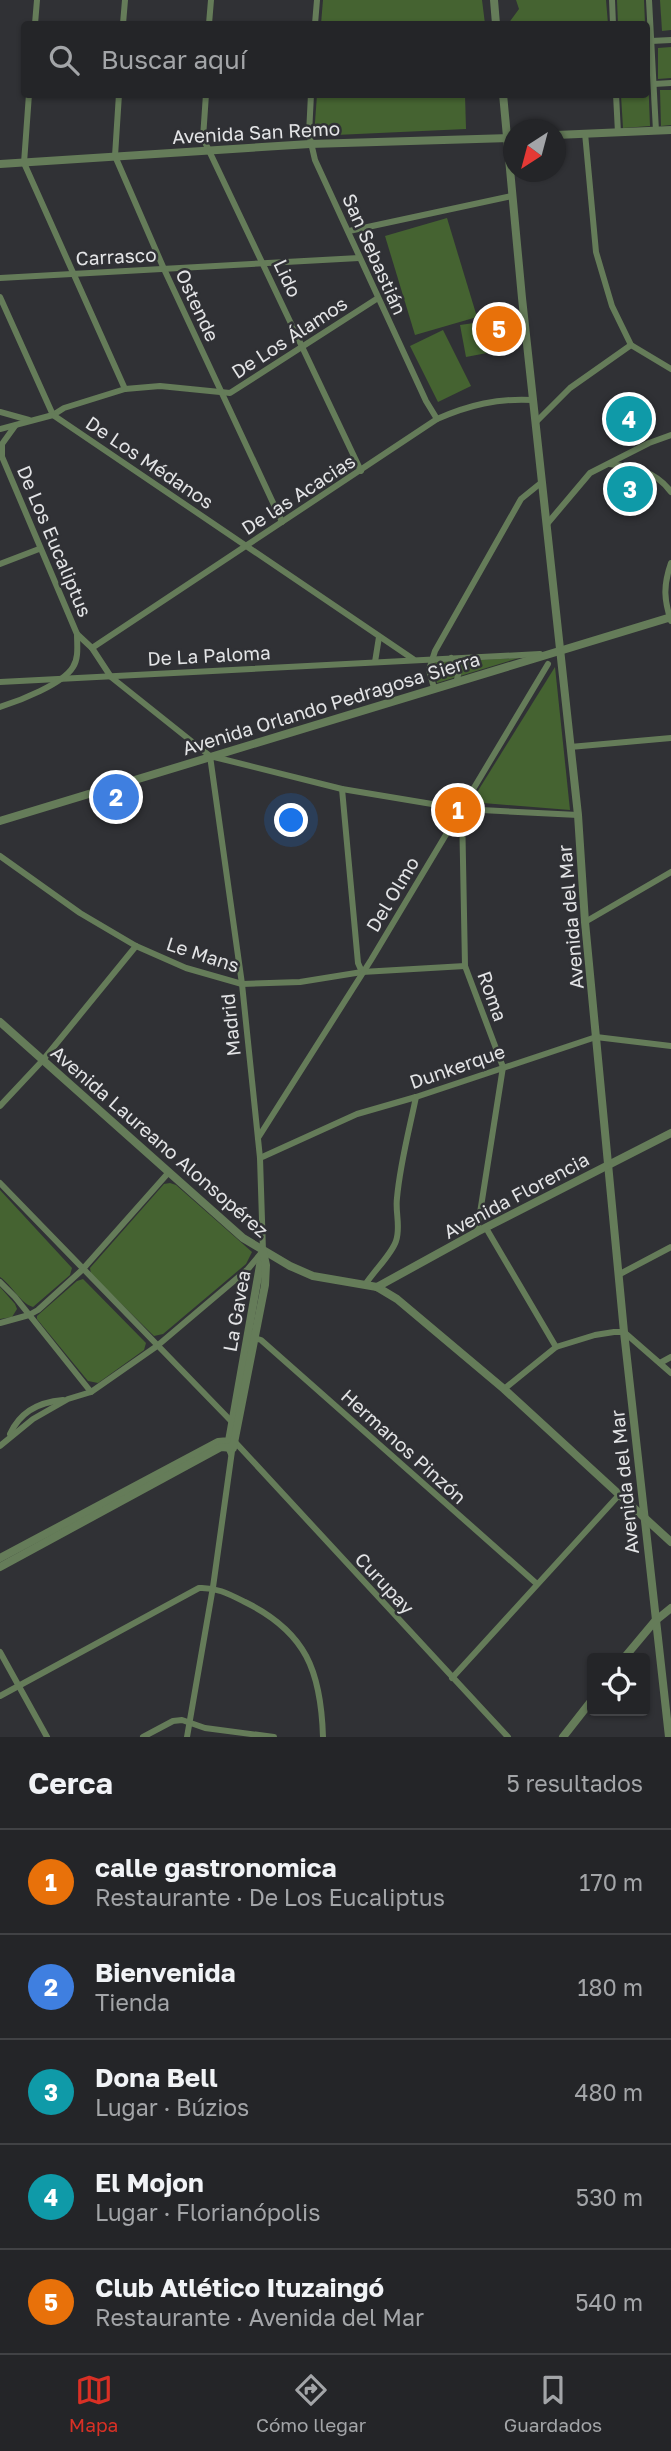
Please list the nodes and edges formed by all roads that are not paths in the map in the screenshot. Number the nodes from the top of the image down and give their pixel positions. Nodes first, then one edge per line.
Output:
1 (37, 0) edge
2 (125, 0) edge
3 (211, 0) edge
4 (317, 0) edge
5 (494, 0) edge
6 (612, 0) edge
7 (649, 0) edge
8 (35, 21) edge
9 (123, 21) edge
10 (209, 21) edge
11 (315, 21) edge
12 (496, 21) edge
13 (613, 21) edge
14 (671, 40) edge
15 (652, 41) junction
16 (671, 83) edge
17 (654, 84) junction
18 (29, 98) edge
19 (119, 98) edge
20 (206, 98) edge
21 (311, 98) edge
22 (504, 98) edge
23 (616, 98) edge
24 (508, 119) edge
25 (671, 130) edge
26 (656, 131) junction
27 (585, 133) junction
28 (618, 133) junction
29 (566, 134) edge
30 (503, 138) edge
31 (310, 144) junction
32 (209, 150) junction
33 (115, 156) junction
34 (24, 163) junction
35 (0, 164) edge
36 (512, 182) edge
37 (512, 196) junction
38 (349, 231) junction
39 (359, 258) junction
40 (264, 265) junction
41 (164, 269) junction
42 (74, 274) junction
43 (0, 278) edge
44 (0, 297) edge
45 (378, 298) junction
46 (631, 345) junction
47 (303, 348) junction
48 (671, 369) edge
49 (125, 389) junction
50 (222, 393) junction
51 (533, 400) junction
52 (0, 412) edge
53 (53, 415) junction
54 (437, 419) junction
55 (30, 421) junction
56 (536, 422) junction
57 (16, 425) junction
58 (0, 429) edge
59 (671, 435) edge
60 (1, 454) edge
61 (606, 464) junction
62 (361, 471) junction
63 (542, 482) junction
64 (671, 492) edge
65 (282, 522) junction
66 (547, 524) junction
67 (247, 546) junction
68 (39, 549) junction
69 (671, 563) edge
70 (0, 564) edge
71 (671, 618) edge
72 (77, 634) junction
73 (379, 637) junction
74 (92, 648) junction
75 (560, 650) junction
76 (545, 654) junction
77 (450, 658) junction
78 (417, 659) junction
79 (431, 659) junction
80 (375, 662) junction
81 (548, 664) dead end
82 (429, 670) junction
83 (111, 677) junction
84 (62, 679) junction
85 (457, 680) junction
86 (0, 682) edge
87 (434, 688) junction
88 (0, 707) edge
89 (671, 738) edge
90 (570, 747) junction
91 (210, 756) junction
92 (342, 789) junction
93 (462, 809) junction
94 (578, 815) junction
95 (0, 821) edge
96 (0, 856) edge
97 (671, 872) edge
98 (584, 922) junction
99 (136, 946) junction
100 (465, 966) junction
101 (362, 972) junction
102 (242, 984) junction
103 (0, 1022) edge
104 (596, 1037) junction
105 (671, 1046) edge
106 (43, 1060) junction
107 (503, 1067) junction
108 (416, 1097) junction
109 (0, 1106) edge
110 (671, 1133) edge
111 (258, 1138) junction
112 (260, 1158) junction
113 (609, 1165) junction
114 (169, 1172) junction
115 (0, 1183) edge
116 (482, 1230) junction
117 (671, 1247) edge
118 (263, 1251) junction
119 (82, 1270) junction
120 (620, 1274) junction
121 (0, 1282) edge
122 (365, 1284) junction
123 (377, 1287) junction
124 (29, 1315) junction
125 (0, 1323) edge
126 (624, 1332) junction
127 (252, 1337) junction
128 (157, 1346) junction
129 (556, 1347) junction
130 (671, 1357) edge
131 (660, 1363) junction
132 (671, 1373) edge
133 (504, 1389) junction
134 (91, 1392) junction
135 (235, 1423) junction
136 (0, 1446) edge
137 (233, 1447) junction
138 (619, 1495) junction
139 (644, 1518) junction
140 (671, 1542) edge
141 (0, 1558) edge
142 (0, 1567) edge
143 (537, 1584) junction
144 (212, 1587) junction
145 (671, 1608) edge
146 (655, 1621) junction
147 (0, 1652) edge
148 (628, 1653) edge
149 (666, 1671) edge
150 (452, 1678) junction
151 (19, 1686) junction
152 (0, 1696) edge
153 (587, 1707) edge
154 (191, 1723) junction
155 (669, 1734) edge
156 (47, 1737) edge
157 (143, 1737) edge
158 (187, 1737) edge
159 (274, 1737) edge
160 (323, 1737) edge
161 (508, 1737) edge
162 (564, 1737) edge

1 - 8 street
2 - 9 street
3 - 10 street
4 - 11 street
5 - 12 street
6 - 13 street
7 - 15 street
14 - 15 street
15 - 17 street
16 - 17 street
17 - 26 street
18 - 34 street
19 - 33 street, Ostende
20 - 32 street, Lido
21 - 31 street, San Sebastián
22 - 24 street, Avenida del Mar
23 - 28 street
25 - 26 street
26 - 28 street
27 - 28 street
27 - 29 street
27 - 46 street
30 - 31 street, Avenida San Remo
31 - 32 street, Avenida San Remo
31 - 38 street, San Sebastián
32 - 33 street, Avenida San Remo
32 - 40 street, Lido
33 - 34 street, Avenida San Remo
33 - 41 street, Ostende
34 - 35 street, Avenida San Remo
34 - 42 street
36 - 37 street, Avenida del Mar
37 - 38 street
37 - 51 street, Avenida del Mar
38 - 39 street, San Sebastián
39 - 40 street, Carrasco
39 - 45 street, San Sebastián
40 - 41 street, Carrasco
40 - 47 street, Lido
41 - 42 street, Carrasco
41 - 50 street, Ostende
42 - 43 street, Carrasco
42 - 49 street
44 - 53 street
45 - 47 street, De Los Álamos
45 - 54 street, San Sebastián
46 - 48 street
46 - 56 street
47 - 50 street, De Los Álamos
47 - 62 street, Lido
49 - 50 street, De Los Álamos
49 - 53 street, De Los Álamos
50 - 65 street, Ostende
51 - 54 street, De las Acacias
51 - 56 street, Avenida del Mar
52 - 55 street
53 - 55 street
53 - 67 street, De Los Médanos
54 - 62 street, De las Acacias
55 - 57 street
56 - 63 street, Avenida del Mar
57 - 58 street
57 - 60 street
59 - 61 street
60 - 68 street, De Los Eucaliptus
61 - 64 street
61 - 66 street
62 - 65 street, De las Acacias
63 - 66 street, Avenida del Mar
63 - 79 street
65 - 67 street, De las Acacias
66 - 75 street, Avenida del Mar
67 - 73 street, De Los Médanos
67 - 74 street, De las Acacias
68 - 70 street
68 - 72 street, De Los Eucaliptus
69 - 71 street
71 - 75 street, Avenida Orlando Pedragosa Sierra
72 - 74 street, De Los Eucaliptus
72 - 84 street
73 - 78 street, De Los Médanos
73 - 80 street
74 - 83 street, De Los Eucaliptus
75 - 76 street, Avenida Orlando Pedragosa Sierra
75 - 90 street, Avenida del Mar
76 - 77 street, De La Paloma
76 - 85 street, Avenida Orlando Pedragosa Sierra
77 - 79 street, De La Paloma
77 - 85 street
78 - 79 street, De La Paloma
78 - 80 street, De La Paloma
78 - 82 street
79 - 82 street
80 - 83 street, De La Paloma
81 - 93 street, Del Olmo
82 - 87 street
83 - 84 street, De La Paloma
83 - 91 street, De Los Eucaliptus
84 - 86 street, De La Paloma
84 - 88 street
85 - 87 street, Avenida Orlando Pedragosa Sierra
87 - 91 street, Avenida Orlando Pedragosa Sierra
89 - 90 street
90 - 94 street, Avenida del Mar
91 - 92 street, De Los Eucaliptus
91 - 95 street, Avenida Orlando Pedragosa Sierra
91 - 102 street, Madrid
92 - 93 street, De Los Eucaliptus
92 - 101 street
93 - 94 street, De Los Eucaliptus
93 - 100 street, Roma
93 - 101 street, Del Olmo
94 - 98 street, Avenida del Mar
96 - 99 street, Le Mans
97 - 98 street
98 - 104 street, Avenida del Mar
99 - 102 street, Le Mans
99 - 106 street
100 - 101 street, Le Mans
100 - 107 street, Roma
101 - 102 street, Le Mans
101 - 111 street, Del Olmo
102 - 111 street, Madrid
103 - 106 street, Avenida Laureano Alonsopérez
104 - 105 street, Dunkerque
104 - 107 street, Dunkerque
104 - 113 street, Avenida del Mar
106 - 109 street
106 - 114 street, Avenida Laureano Alonsopérez
107 - 108 street, Dunkerque
107 - 116 street, Roma
108 - 112 street, Dunkerque
108 - 122 street
110 - 113 street, Avenida Florencia
111 - 112 street, Madrid
112 - 118 street, Madrid
113 - 116 street, Avenida Florencia
113 - 120 street, Avenida del Mar
114 - 118 street, Avenida Laureano Alonsopérez
114 - 119 street
115 - 119 street
116 - 123 street, Avenida Florencia
116 - 129 street
117 - 120 street
118 - 122 street, Avenida Laureano Alonsopérez
118 - 127 street, La Gavea
118 - 128 street
119 - 124 street
119 - 128 street
120 - 126 street, Avenida del Mar
121 - 124 street
122 - 123 street, Avenida Laureano Alonsopérez
123 - 133 street, Avenida Laureano Alonsopérez
124 - 125 street
124 - 134 street
126 - 129 street
126 - 131 street
126 - 139 street, Avenida del Mar
127 - 135 street, La Gavea
127 - 143 street, Hermanos Pinzón
128 - 134 street
128 - 135 street
129 - 133 street
130 - 131 street
131 - 132 street
133 - 138 street, Avenida Laureano Alonsopérez
134 - 136 street
135 - 137 street, La Gavea
137 - 141 street
137 - 142 street
137 - 144 street, La Gavea
137 - 150 street, Curupay
138 - 139 street, Avenida Laureano Alonsopérez
138 - 143 street
139 - 140 street, Avenida Laureano Alonsopérez
139 - 146 street, Avenida del Mar
143 - 150 street
144 - 151 street
144 - 154 street, La Gavea
144 - 160 street
145 - 146 street
146 - 148 street
146 - 149 street, Avenida del Mar
147 - 151 street
149 - 155 street, Avenida del Mar
150 - 161 street, Curupay
151 - 152 street
151 - 156 street
153 - 162 street
154 - 157 street
154 - 158 street, La Gavea
154 - 159 street

